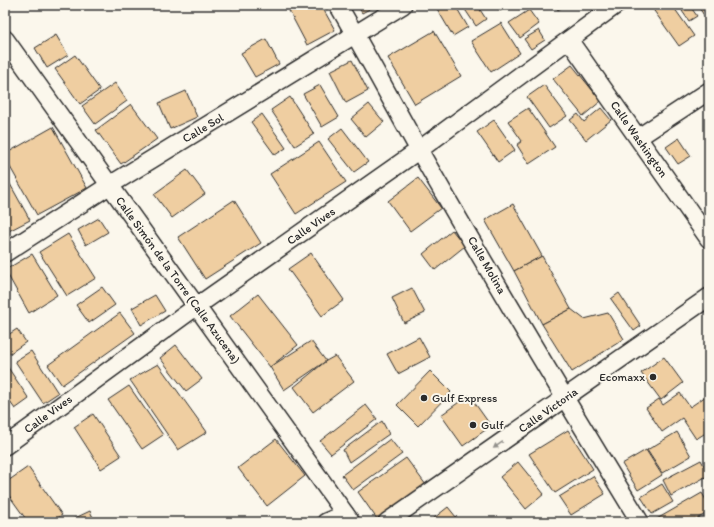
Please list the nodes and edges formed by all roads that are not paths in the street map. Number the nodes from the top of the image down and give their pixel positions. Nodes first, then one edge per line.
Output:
1 (338, 5) edge
2 (403, 5) edge
3 (616, 5) edge
4 (356, 35) junction
5 (5, 39) edge
6 (569, 40) junction
7 (709, 91) edge
8 (639, 137) junction
9 (420, 150) junction
10 (110, 185) junction
11 (709, 239) edge
12 (5, 253) edge
13 (709, 297) edge
14 (197, 306) junction
15 (565, 398) junction
16 (5, 446) edge
17 (348, 518) edge
18 (326, 522) edge
19 (387, 522) edge
20 (640, 522) edge

1 - 4 street, Calle Molina
2 - 4 street, Calle Sol
3 - 6 street, Calle Vives
4 - 9 street, Calle Molina
4 - 10 street, Calle Sol
5 - 10 street, Calle Simón de la Torre (Calle Azucena)
6 - 8 street, Calle Washington
6 - 9 street, Calle Vives
7 - 8 street
8 - 11 street, Calle Washington
9 - 14 street, Calle Vives
9 - 15 street, Calle Molina
10 - 12 street, Calle Sol
10 - 14 street, Calle Simón de la Torre (Calle Azucena)
13 - 15 street, Calle Victoria
14 - 16 street, Calle Vives
14 - 17 street, Calle Simón de la Torre (Calle Azucena)
15 -> 19 street, Calle Victoria
15 - 20 street, Calle Molina
17 - 18 street

